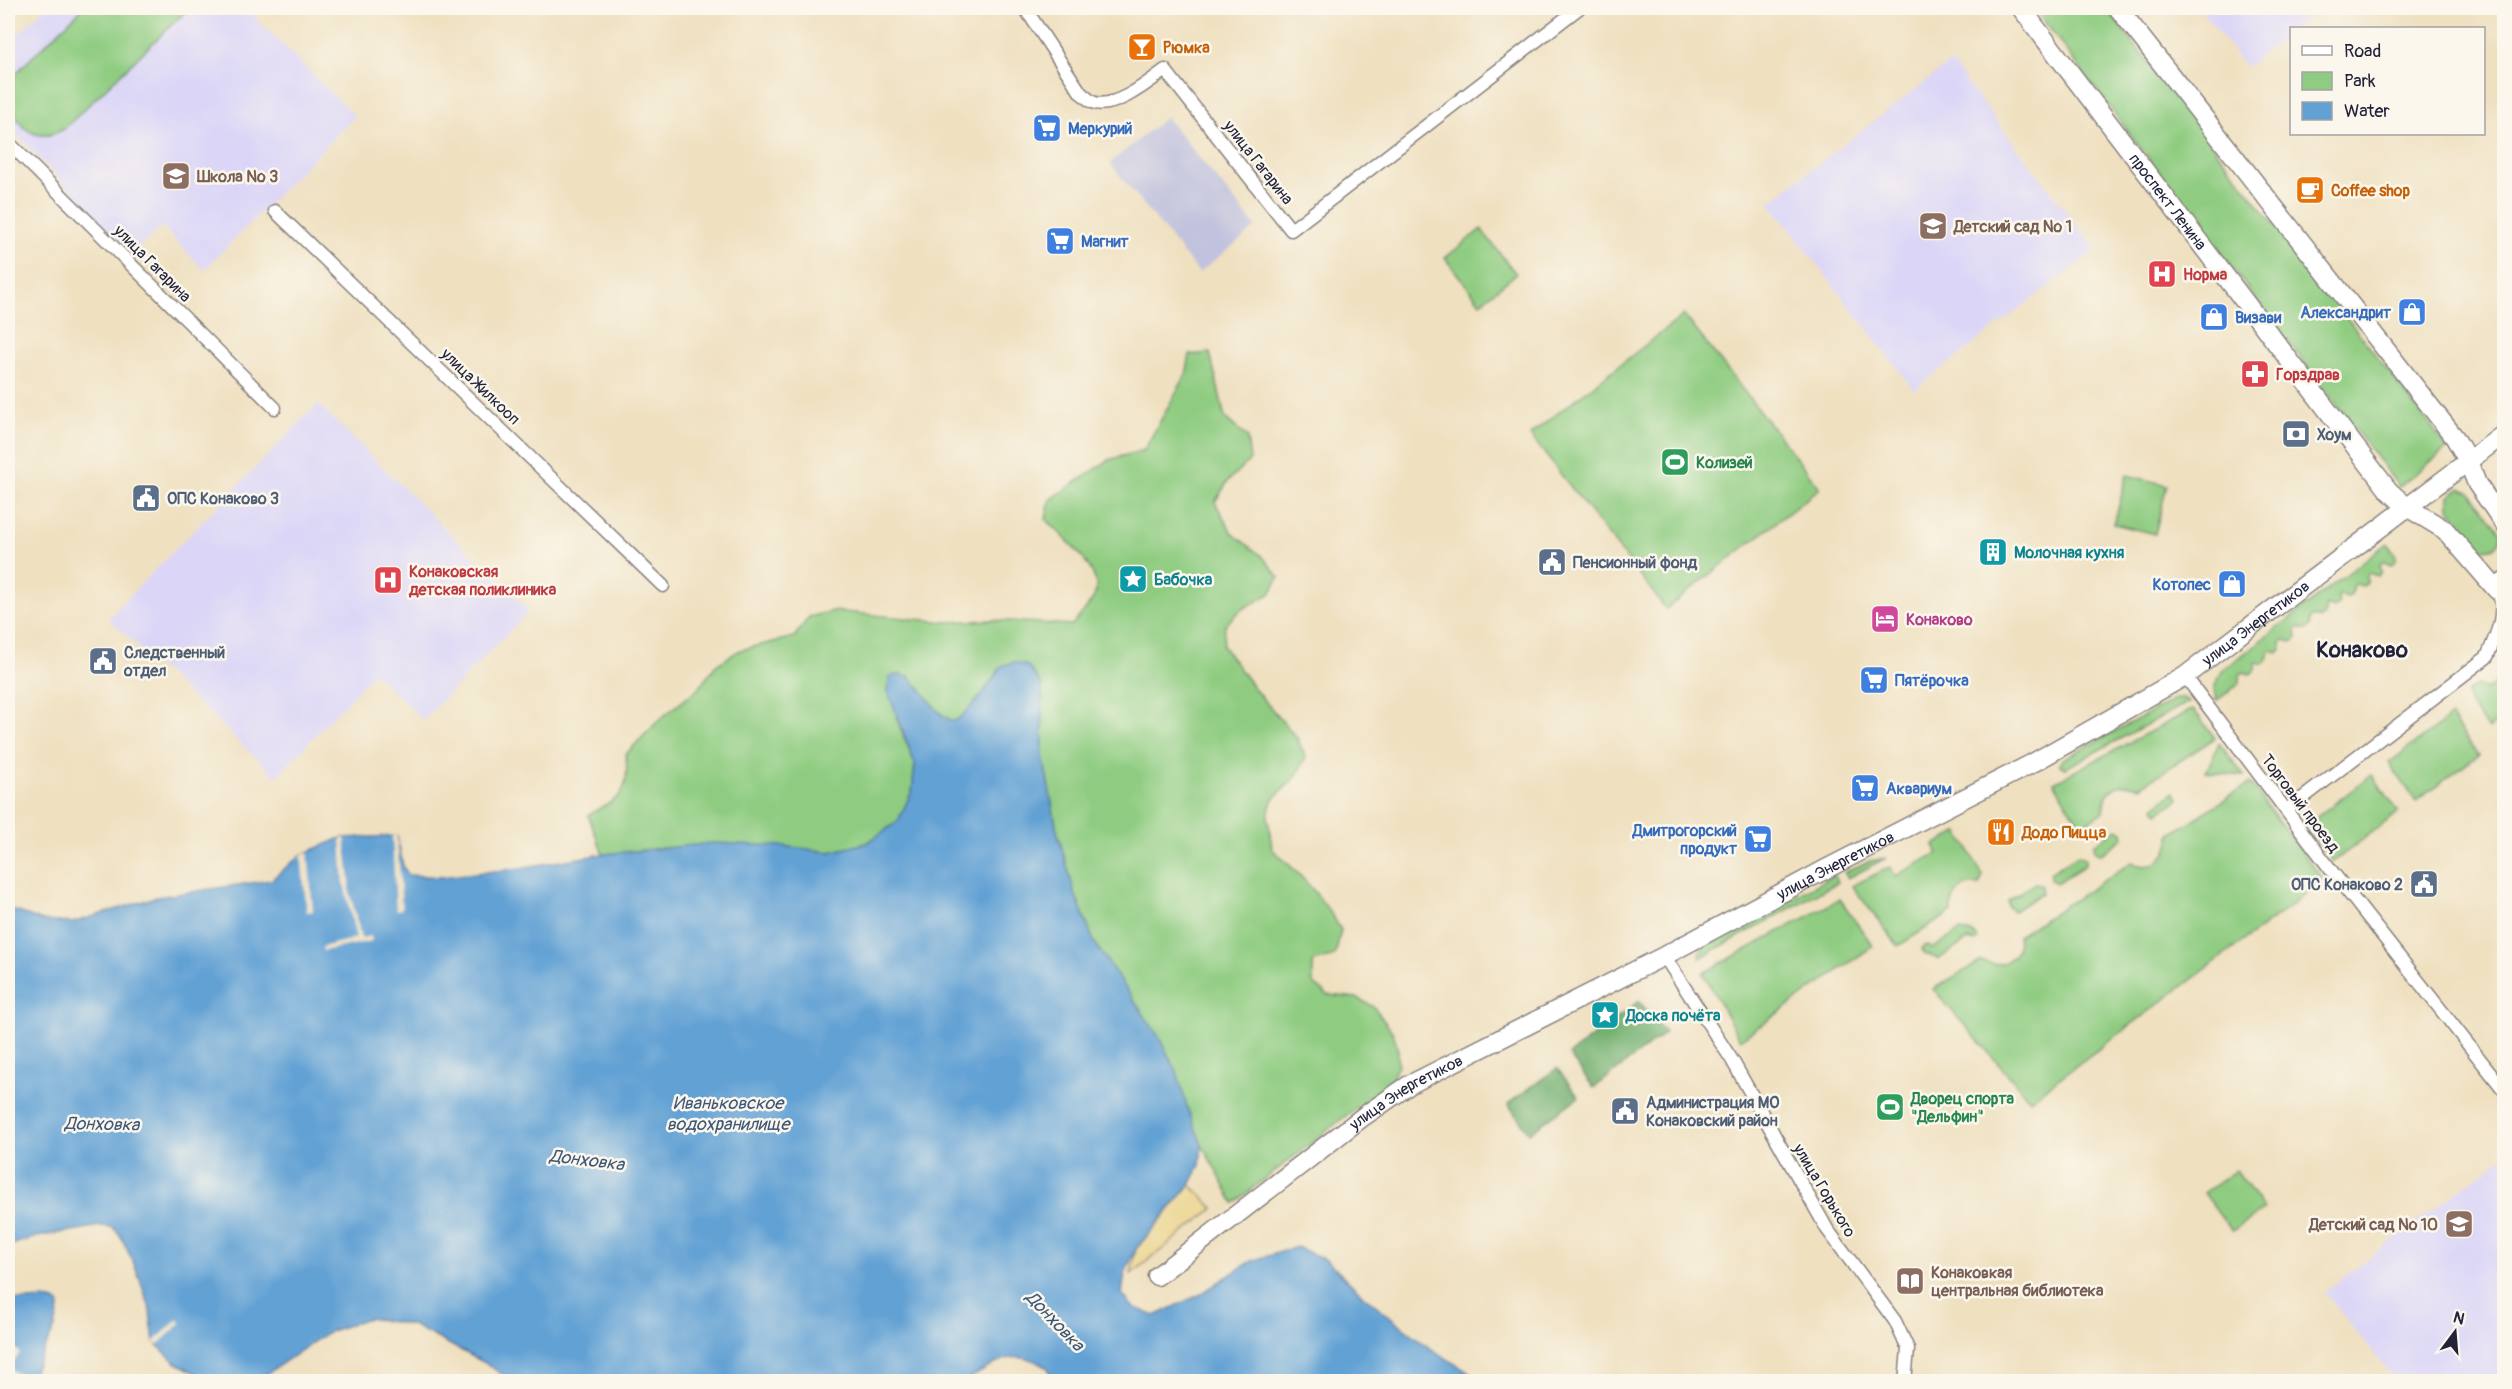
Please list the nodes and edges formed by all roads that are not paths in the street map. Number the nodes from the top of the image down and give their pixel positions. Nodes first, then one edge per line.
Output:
1 (1025, 8) edge
2 (1578, 8) edge
3 (2021, 8) edge
4 (2118, 8) edge
5 (8, 142) edge
6 (275, 211) dead end
7 (274, 408) dead end
8 (2505, 434) edge
9 (2468, 461) junction
10 (2407, 507) junction
11 (2505, 523) edge
12 (663, 586) dead end
13 (2501, 586) edge
14 (2185, 676) junction
15 (2287, 810) junction
16 (1664, 956) junction
17 (2505, 1090) edge
18 (1157, 1275) dead end
19 (1905, 1382) edge

1 - 2 street, улица Гагарина
3 - 10 main road, проспект Ленина
4 - 9 main road
5 - 7 street, улица Гагарина
6 - 12 street, улица Жилкооп
8 - 9 main road, улица Энергетиков
9 - 10 main road, улица Энергетиков
9 - 11 main road
10 - 13 main road, проспект Ленина
10 - 14 main road, улица Энергетиков
13 - 15 street
14 - 15 street, Торговый проезд
14 - 16 main road, улица Энергетиков
15 - 17 street, Торговый проезд
16 - 18 main road, улица Энергетиков
16 - 19 street, улица Горького

